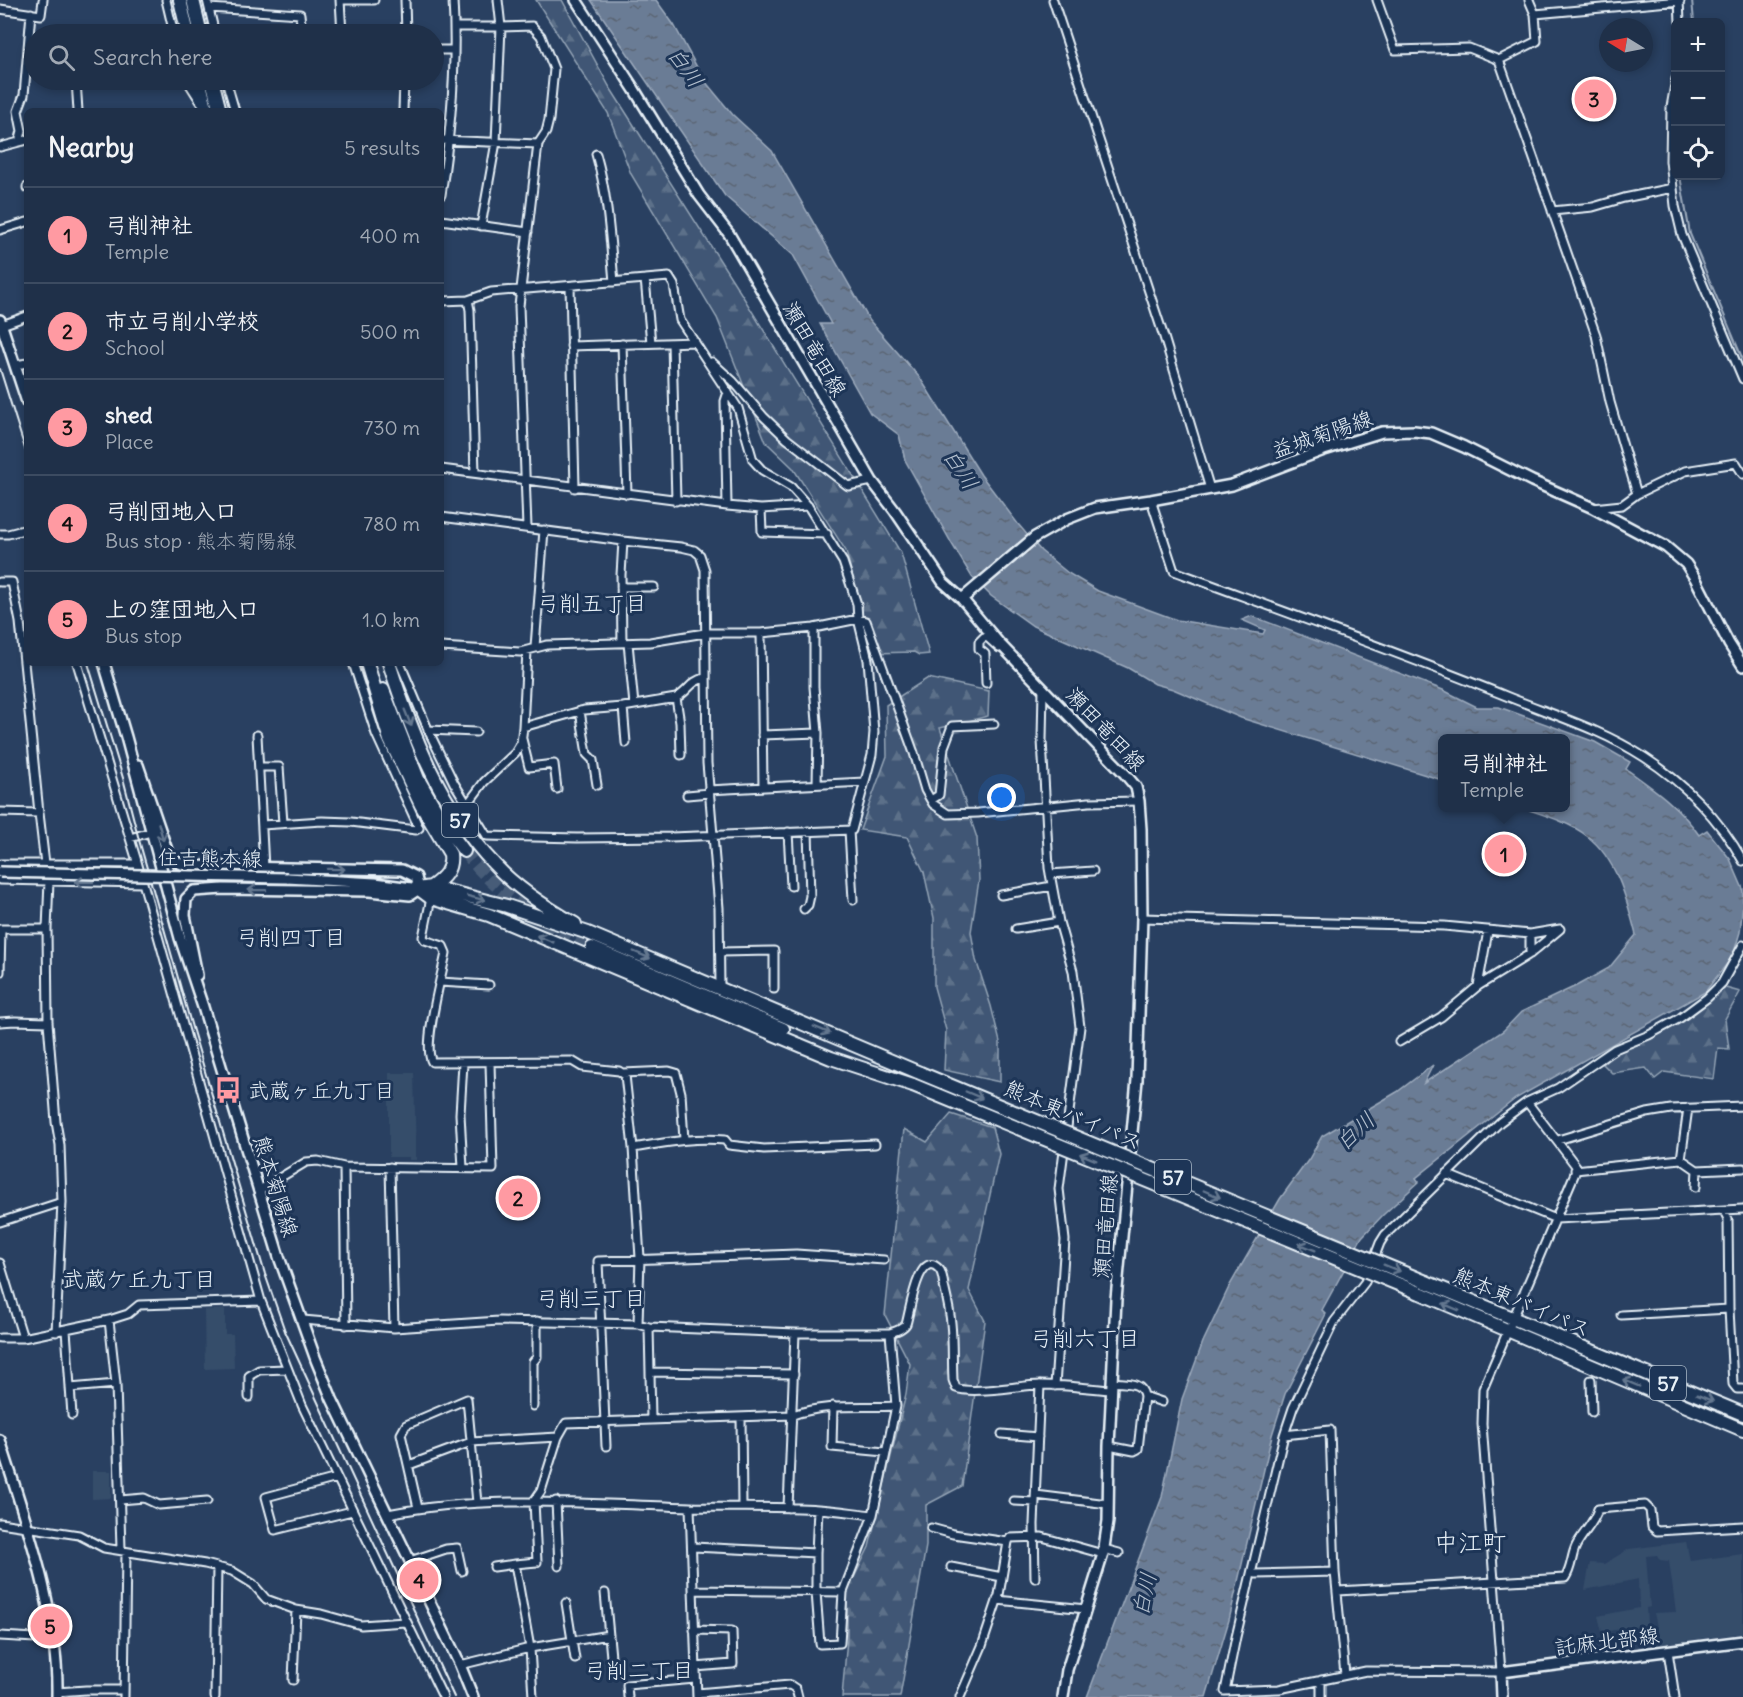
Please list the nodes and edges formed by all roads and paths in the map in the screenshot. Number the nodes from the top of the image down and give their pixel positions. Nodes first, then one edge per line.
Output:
1 (43, 0) edge
2 (166, 0) edge
3 (180, 0) edge
4 (193, 0) edge
5 (207, 0) edge
6 (374, 0) edge
7 (405, 0) edge
8 (453, 0) edge
9 (498, 0) edge
10 (576, 0) edge
11 (1053, 0) edge
12 (1377, 0) edge
13 (1529, 0) edge
14 (1679, 0) edge
15 (209, 8) junction
16 (0, 9) edge
17 (31, 13) junction
18 (1535, 14) junction
19 (1680, 18) edge
20 (184, 20) junction
21 (171, 23) joint
22 (30, 24) edge
23 (185, 24) edge
24 (199, 24) edge
25 (213, 24) edge
26 (301, 24) edge
27 (341, 24) edge
28 (406, 24) edge
29 (455, 27) junction
30 (501, 27) junction
31 (444, 50) edge
32 (454, 50) junction
33 (1499, 60) junction
34 (24, 90) edge
35 (77, 90) edge
36 (194, 90) edge
37 (202, 90) edge
38 (215, 90) edge
39 (229, 90) edge
40 (404, 90) edge
41 (78, 108) edge
42 (206, 108) edge
43 (206, 108) edge
44 (219, 108) edge
45 (234, 108) edge
46 (403, 108) edge
47 (1671, 118) edge
48 (444, 140) edge
49 (449, 140) junction
50 (23, 141) edge
51 (496, 142) junction
52 (538, 144) junction
53 (0, 147) edge
54 (596, 154) dead end
55 (444, 174) edge
56 (1673, 188) junction
57 (1552, 211) junction
58 (444, 220) edge
59 (24, 223) edge
60 (481, 226) junction
61 (0, 230) edge
62 (528, 232) junction
63 (645, 279) junction
64 (614, 282) junction
65 (570, 286) junction
66 (521, 289) junction
67 (468, 300) junction
68 (444, 301) edge
69 (24, 317) edge
70 (1, 322) edge
71 (695, 342) junction
72 (672, 343) junction
73 (622, 344) junction
74 (651, 344) junction
75 (571, 346) junction
76 (705, 357) junction
77 (24, 364) edge
78 (16, 365) junction
79 (1743, 379) edge
80 (24, 392) edge
81 (728, 392) junction
82 (444, 469) edge
83 (475, 473) junction
84 (1743, 474) edge
85 (526, 479) junction
86 (872, 481) junction
87 (575, 488) junction
88 (1210, 489) junction
89 (627, 494) junction
90 (1637, 494) junction
91 (1151, 500) junction
92 (676, 501) junction
93 (727, 506) junction
94 (808, 506) junction
95 (1593, 508) junction
96 (761, 509) junction
97 (444, 517) edge
98 (527, 528) junction
99 (24, 530) edge
100 (544, 530) junction
101 (0, 534) edge
102 (827, 534) junction
103 (623, 541) junction
104 (0, 582) edge
105 (621, 587) junction
106 (654, 587) dead end
107 (962, 599) junction
108 (858, 619) junction
109 (814, 628) junction
110 (705, 633) junction
111 (761, 633) junction
112 (625, 643) junction
113 (444, 647) edge
114 (535, 647) junction
115 (527, 651) junction
116 (24, 662) edge
117 (24, 666) edge
118 (78, 666) edge
119 (105, 666) edge
120 (354, 666) edge
121 (368, 666) edge
122 (375, 666) edge
123 (390, 666) edge
124 (401, 666) edge
125 (1743, 666) edge
126 (705, 678) junction
127 (986, 683) dead end
128 (1043, 690) junction
129 (676, 698) junction
130 (634, 705) junction
131 (1056, 705) dead end
132 (623, 707) junction
133 (580, 711) junction
134 (994, 724) dead end
135 (523, 727) junction
136 (428, 730) junction
137 (476, 732) dead end
138 (818, 733) junction
139 (257, 735) dead end
140 (762, 735) junction
141 (126, 737) junction
142 (522, 740) junction
143 (626, 743) dead end
144 (681, 755) dead end
145 (259, 767) junction
146 (865, 782) junction
147 (817, 784) junction
148 (597, 785) dead end
149 (763, 788) junction
150 (557, 789) dead end
151 (709, 792) junction
152 (687, 795) dead end
153 (931, 800) junction
154 (1139, 801) junction
155 (467, 805) junction
156 (1045, 805) junction
157 (0, 812) edge
158 (39, 813) junction
159 (283, 823) junction
160 (262, 825) junction
161 (849, 830) junction
162 (808, 831) junction
163 (151, 832) junction
164 (788, 832) junction
165 (713, 834) junction
166 (130, 838) junction
167 (464, 851) tunnel mouth
168 (1743, 861) edge
169 (0, 864) edge
170 (45, 864) junction
171 (137, 864) junction
172 (264, 868) junction
173 (1093, 871) dead end
174 (0, 872) edge
175 (1050, 874) junction
176 (0, 880) edge
177 (49, 881) junction
178 (142, 883) junction
179 (518, 885) junction
180 (791, 886) dead end
181 (1052, 886) junction
182 (427, 892) junction
183 (1001, 895) dead end
184 (854, 900) dead end
185 (804, 909) dead end
186 (524, 912) junction
187 (1142, 918) junction
188 (504, 922) junction
189 (1059, 922) junction
190 (1, 929) edge
191 (47, 929) junction
192 (1016, 929) dead end
193 (1488, 931) junction
194 (592, 934) junction
195 (1530, 934) junction
196 (1743, 945) edge
197 (588, 952) junction
198 (720, 952) junction
199 (1530, 954) junction
200 (0, 972) edge
201 (440, 982) junction
202 (489, 985) dead end
203 (1478, 986) junction
204 (720, 987) junction
205 (774, 989) dead end
206 (203, 1007) junction
207 (0, 1022) edge
208 (48, 1022) junction
209 (1399, 1042) dead end
210 (463, 1063) junction
211 (490, 1063) junction
212 (623, 1072) junction
213 (1527, 1102) junction
214 (1743, 1106) edge
215 (1688, 1108) junction
216 (684, 1140) junction
217 (1558, 1140) junction
218 (874, 1144) dead end
219 (633, 1148) junction
220 (1681, 1159) junction
221 (344, 1167) junction
222 (390, 1167) junction
223 (463, 1168) junction
224 (1743, 1168) edge
225 (1575, 1170) junction
226 (1697, 1170) junction
227 (1446, 1174) junction
228 (1696, 1187) dead end
229 (258, 1191) junction
230 (62, 1202) junction
231 (1743, 1209) edge
232 (1724, 1211) junction
233 (1556, 1219) junction
234 (0, 1222) edge
235 (640, 1258) junction
236 (884, 1260) dead end
237 (0, 1263) edge
238 (1423, 1288) junction
239 (261, 1301) junction
240 (1729, 1309) junction
241 (1621, 1315) dead end
242 (1513, 1317) junction
243 (109, 1320) junction
244 (303, 1320) junction
245 (537, 1322) junction
246 (600, 1323) junction
247 (638, 1324) junction
248 (346, 1325) junction
249 (649, 1327) junction
250 (393, 1328) junction
251 (66, 1330) junction
252 (1507, 1331) junction
253 (56, 1332) junction
254 (795, 1333) junction
255 (890, 1333) junction
256 (0, 1338) edge
257 (23, 1338) junction
258 (286, 1369) junction
259 (650, 1372) junction
260 (794, 1374) junction
261 (1591, 1380) dead end
262 (116, 1384) junction
263 (1040, 1385) junction
264 (247, 1386) junction
265 (1055, 1386) junction
266 (1112, 1386) junction
267 (70, 1388) junction
268 (239, 1388) dead end
269 (1743, 1389) edge
270 (1144, 1396) junction
271 (249, 1397) dead end
272 (1162, 1402) dead end
273 (533, 1406) dead end
274 (833, 1406) junction
275 (896, 1406) junction
276 (1592, 1412) dead end
277 (1743, 1414) edge
278 (72, 1415) dead end
279 (793, 1415) junction
280 (741, 1417) junction
281 (651, 1419) junction
282 (605, 1421) junction
283 (1743, 1430) edge
284 (1002, 1434) dead end
285 (1284, 1435) junction
286 (558, 1437) junction
287 (1038, 1437) junction
288 (0, 1440) edge
289 (471, 1442) junction
290 (606, 1446) dead end
291 (1109, 1446) junction
292 (885, 1452) junction
293 (409, 1466) junction
294 (337, 1478) junction
295 (1036, 1498) junction
296 (120, 1500) junction
297 (207, 1501) dead end
298 (534, 1501) junction
299 (556, 1501) junction
300 (1014, 1501) dead end
301 (477, 1503) junction
302 (1108, 1504) junction
303 (690, 1507) junction
304 (418, 1508) junction
305 (742, 1508) junction
306 (788, 1508) junction
307 (818, 1509) junction
308 (352, 1511) junction
309 (388, 1514) junction
310 (873, 1515) junction
311 (0, 1522) edge
312 (27, 1526) junction
313 (1743, 1526) edge
314 (931, 1528) dead end
315 (1035, 1537) junction
316 (1008, 1542) junction
317 (693, 1547) junction
318 (124, 1551) junction
319 (1104, 1551) junction
320 (816, 1553) junction
321 (1119, 1553) dead end
322 (410, 1561) junction
323 (515, 1564) junction
324 (494, 1566) dead end
325 (559, 1566) dead end
326 (217, 1567) junction
327 (951, 1567) dead end
328 (462, 1571) dead end
329 (1335, 1572) junction
330 (1256, 1574) dead end
331 (1002, 1577) junction
332 (1035, 1578) dead end
333 (1495, 1583) junction
334 (693, 1590) junction
335 (1338, 1591) junction
336 (816, 1592) junction
337 (843, 1592) junction
338 (605, 1593) dead end
339 (997, 1600) junction
340 (566, 1603) dead end
341 (1086, 1609) junction
342 (296, 1610) junction
343 (405, 1622) junction
344 (694, 1630) junction
345 (609, 1635) junction
346 (0, 1636) edge
347 (53, 1639) junction
348 (572, 1641) junction
349 (1743, 1641) edge
350 (530, 1648) junction
351 (1668, 1652) junction
352 (611, 1657) dead end
353 (575, 1659) dead end
354 (460, 1665) junction
355 (695, 1667) junction
356 (1501, 1672) junction
357 (1345, 1675) junction
358 (695, 1678) junction
359 (293, 1680) dead end
360 (1321, 1680) junction
361 (86, 1693) edge
362 (124, 1693) edge
363 (57, 1695) edge
364 (697, 1695) edge
365 (215, 1697) edge
366 (443, 1697) edge
367 (473, 1697) edge
368 (533, 1697) edge
369 (628, 1697) edge
370 (798, 1697) edge
371 (960, 1697) edge
372 (1064, 1697) edge
373 (1322, 1697) edge
374 (1502, 1697) edge
375 (1675, 1697) edge

1 - 17 street
2 - 21 street
3 - 20 highway
4 - 24 highway
5 - 15 street
6 - 27 street
7 - 28 street
8 - 29 street
9 - 30 street
10 - 86 main road, 瀬田竜田線
11 - 88 street
12 - 33 street
13 - 18 street
14 - 18 street
14 - 19 street
15 - 25 street
15 - 26 street
16 - 17 street
17 - 22 street
18 - 33 street
20 - 21 street
20 - 23 highway
29 - 30 street
29 - 32 street
30 - 51 street
30 - 52 street
31 - 32 street
32 - 49 street
33 - 57 street
34 - 50 street
35 - 41 street
36 - 42 street
37 - 43 highway
38 - 44 highway
39 - 45 street
40 - 46 street
47 - 56 street
48 - 49 street
49 - 51 street
49 - 55 street
50 - 53 street
51 - 52 street
51 - 60 street
52 - 62 street
54 - 64 street
56 - 57 street
56 - 79 street
57 - 90 street
58 - 60 street
59 - 61 street
60 - 62 street
62 - 66 street
63 - 64 street
63 - 71 street
63 - 74 street
64 - 65 street
65 - 66 street
65 - 75 street
66 - 67 street
66 - 85 street
67 - 68 street
67 - 83 street
69 - 70 street
70 - 78 main road
71 - 72 street
71 - 76 street
72 - 74 street
72 - 92 street
73 - 74 street
73 - 75 street
73 - 89 street
75 - 87 street
76 - 81 street
76 - 86 street
77 - 78 street
78 - 80 main road
81 - 93 street
81 - 94 street
82 - 83 street
83 - 85 street
84 - 90 street
85 - 87 street
85 - 98 street
86 - 107 main road, 瀬田竜田線
87 - 89 street
88 - 91 main road, 益城菊陽線
88 - 95 main road, 益城菊陽線
89 - 92 street
90 - 95 street
91 - 107 main road, 益城菊陽線
91 - 168 street
92 - 93 street
93 - 96 street
94 - 96 street
94 - 102 street
95 - 125 main road, 益城菊陽線
96 - 102 street
97 - 98 street
98 - 100 street
99 - 101 street
100 - 103 street
100 - 114 street
102 - 108 street
103 - 105 street
103 - 110 street
104 - 116 street
105 - 106 street
105 - 112 street
107 - 128 main road, 瀬田竜田線
108 - 109 street
108 - 146 street
108 - 153 street
109 - 111 street
109 - 138 street
110 - 111 street
110 - 112 street
110 - 126 street
111 - 140 street
112 - 114 street
112 - 130 street
113 - 115 street
114 - 115 street
115 - 135 street
117 - 158 street
118 - 166 street
119 - 141 main road, 熊本菊陽線
120 - 159 street
121 - 182 highway
122 - 167 highway, 57
123 -> 179 highway, 57
124 - 136 street
126 - 129 street
126 - 151 street
127 - 128 street
128 - 131 street
128 - 154 main road, 瀬田竜田線
128 - 156 street
129 - 130 street
129 - 144 street
130 - 132 street
132 - 133 street
132 - 143 street
133 - 135 street
133 - 148 street
134 - 153 street
135 - 142 street
136 - 137 street
136 - 155 street
138 - 140 street
138 - 147 street
139 - 145 street
140 - 149 street
141 - 163 main road, 熊本菊陽線
141 -> 172 main road
142 - 150 street
142 - 155 street
145 - 159 street
145 - 160 street
146 - 147 street
146 - 161 street
147 - 149 street
149 - 151 street
151 - 152 street
151 - 165 street
153 - 156 street
154 - 156 street
154 - 187 main road, 瀬田竜田線
155 - 165 street
156 - 175 street
157 - 158 street
158 - 170 street
159 - 160 street
160 - 172 street
161 - 162 street
161 - 184 street
162 - 164 street
162 - 185 street
163 - 166 street
163 - 206 main road, 熊本菊陽線
164 - 165 street
164 - 180 street
165 - 198 street
166 - 171 street
169 - 170 street
170 - 171 street
170 - 177 street
171 - 178 street
172 -> 182 main road
173 - 175 street
174 - 182 main road, 住吉熊本線, bridge
175 - 181 street
176 - 177 street
178 -> 177 street
177 - 191 street
178 - 239 street
179 - 186 highway
179 - 194 highway, 57
181 - 183 street
181 - 189 street
182 -> 186 highway
182 - 188 highway, 熊本東バイパス
182 - 201 street
182 -> 206 main road
186 - 188 highway
186 - 194 highway
187 - 193 street
187 - 266 main road, 瀬田竜田線
197 -> 188 highway, 熊本東バイパス
189 - 192 street
189 - 265 street
190 - 191 street
190 - 200 street
191 - 208 street
193 - 195 street
193 - 203 street
194 - 197 highway
194 -> 204 highway, 熊本東バイパス / 57
195 - 199 street
195 - 199 street
196 - 213 street
238 -> 197 highway, 熊本東バイパス / 57, bridge
198 - 204 street
198 - 205 street
199 - 203 street
201 - 202 street
201 - 210 street
203 - 209 street
204 -> 238 highway, 熊本東バイパス / 57, bridge
206 - 229 main road, 熊本菊陽線
207 - 208 street
208 - 230 street
210 - 211 street
210 - 223 street
211 - 212 street
211 - 223 street
212 - 216 street
212 - 219 street
213 - 217 street
213 - 227 street
214 - 215 street
215 - 217 street
215 - 220 street
216 - 218 street
216 - 219 street
217 - 225 street
219 - 235 street
220 - 225 street
220 - 226 street
221 - 222 street
221 - 229 street
221 - 248 street
222 - 223 street
222 - 250 street
224 - 226 street
225 - 233 street
226 - 228 street
227 - 233 street
227 - 285 street
229 - 244 main road, 熊本菊陽線
230 - 234 street
230 - 253 street
231 - 232 street
232 - 233 street
232 - 240 street
233 - 242 street
235 - 236 street
235 - 246 street
235 - 247 street
237 - 257 street
238 - 242 highway, 熊本東バイパス / 57
252 -> 238 highway, 熊本東バイパス / 57
239 - 243 street
239 - 258 street
240 - 241 street
240 - 269 street
242 - 252 street
242 -> 277 highway, 熊本東バイパス / 57
243 - 251 street
243 - 262 street
244 - 248 street
244 - 309 main road, 熊本菊陽線
245 - 246 street
245 - 250 street
245 - 273 street
246 - 247 street
246 - 282 street
247 - 249 street
248 - 250 street
249 - 254 street
249 - 259 street
251 - 253 street
251 - 267 street
283 -> 252 highway, 熊本東バイパス / 57
252 - 333 street
253 - 257 street
254 - 255 street
254 - 260 street
255 - 263 street
255 - 275 street
256 - 257 street
258 - 264 street
258 - 294 street
259 - 260 street
259 - 281 street
260 - 279 street
261 - 276 street
262 - 267 street
262 - 296 street
263 - 265 street
263 - 287 street
264 - 268 street
264 - 271 street
265 - 266 street
266 - 270 street
266 - 291 main road, 瀬田竜田線
267 - 278 street
270 - 272 street
270 - 291 street
274 - 275 street
274 - 279 street
274 - 292 street
275 - 292 street
279 - 280 street
279 - 306 street
280 - 281 street
280 - 305 street
281 - 282 street
282 - 286 street
282 - 290 street
284 - 287 street
285 - 329 street
285 - 360 street
286 - 289 street
286 - 298 street
287 - 295 street
288 - 312 main road
289 - 293 street
289 - 293 street
289 - 301 street
291 - 302 main road, 瀬田竜田線
292 - 310 street
293 - 304 street
294 - 308 street
294 - 308 street
295 - 300 street
295 - 302 street
295 - 315 street
296 - 297 street
296 - 318 street
298 - 299 street
298 - 301 street
298 - 323 street
299 - 303 street
299 - 325 street
301 - 304 street
302 - 319 main road, 瀬田竜田線
303 - 305 street
303 - 317 street
304 - 309 street
305 - 306 street
306 - 307 street
307 - 310 street
307 - 320 street
308 - 343 street
309 - 322 main road, 熊本菊陽線
310 - 337 street
311 - 312 street
312 - 318 street
312 - 347 main road
313 - 333 street
314 - 316 street
315 - 316 street
315 - 319 street
315 - 332 street
316 - 331 street
317 - 320 street
317 - 334 street
318 - 326 street
318 - 362 street
319 - 321 street
319 - 341 main road, 瀬田竜田線
320 - 336 street
322 - 328 street
322 - 354 main road, 熊本菊陽線
323 - 324 street
323 - 350 street
326 - 342 street
326 - 365 street
327 - 331 street
329 - 330 street
329 - 335 street
331 - 339 street
333 - 335 street
333 - 356 street
334 - 336 street
334 - 344 street
335 - 357 street
336 - 337 street
336 - 337 street
338 - 345 street
339 - 341 street
339 - 371 street
340 - 348 street
341 - 372 main road, 瀬田竜田線
342 - 343 street
342 - 359 street
343 - 366 street
344 - 355 street
344 - 355 street
345 - 348 street
345 - 352 street
346 - 347 street
347 - 363 main road
348 - 350 street
348 - 353 street
349 - 351 main road, 託麻北部線
350 - 354 street
350 - 368 street
351 - 356 main road, 託麻北部線
351 - 375 street
354 - 367 main road, 熊本菊陽線
355 - 358 street
356 - 357 street
356 - 374 main road
357 - 360 street
358 - 364 street
358 - 369 street
360 - 373 street
361 - 362 street
361 - 363 street
364 - 370 street

